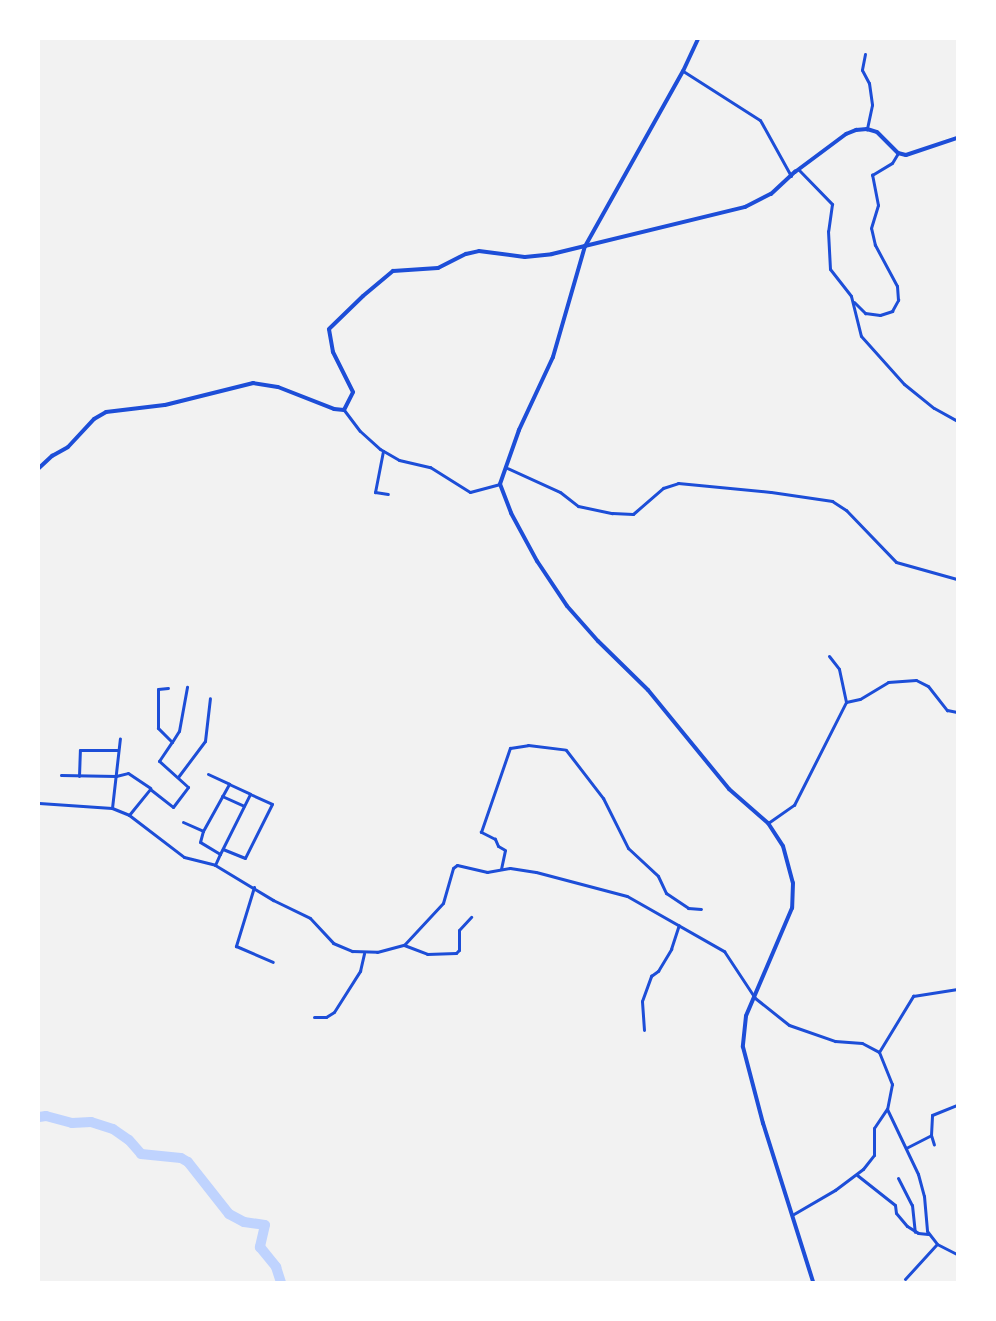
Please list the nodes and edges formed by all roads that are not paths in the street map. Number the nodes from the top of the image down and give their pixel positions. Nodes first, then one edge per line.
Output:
1 (698, 39) edge
2 (865, 54) dead end
3 (683, 71) junction
4 (867, 129) junction
5 (957, 138) edge
6 (898, 153) junction
7 (798, 169) junction
8 (791, 176) junction
9 (585, 246) junction
10 (853, 301) junction
11 (344, 410) junction
12 (957, 421) edge
13 (384, 451) junction
14 (504, 467) junction
15 (39, 468) edge
16 (500, 484) junction
17 (388, 494) dead end
18 (957, 579) edge
19 (829, 656) dead end
20 (187, 687) dead end
21 (168, 688) dead end
22 (210, 698) dead end
23 (846, 702) junction
24 (957, 712) edge
25 (120, 738) dead end
26 (172, 742) junction
27 (117, 750) junction
28 (208, 774) dead end
29 (61, 775) dead end
30 (79, 776) junction
31 (116, 776) junction
32 (178, 777) junction
33 (229, 784) junction
34 (150, 789) junction
35 (250, 794) junction
36 (222, 796) junction
37 (39, 803) edge
38 (244, 806) junction
39 (112, 808) junction
40 (129, 815) junction
41 (183, 822) dead end
42 (768, 823) junction
43 (203, 831) junction
44 (223, 849) junction
45 (220, 854) junction
46 (215, 865) junction
47 (501, 869) junction
48 (254, 887) junction
49 (701, 909) dead end
50 (471, 917) dead end
51 (680, 925) junction
52 (404, 945) junction
53 (364, 953) junction
54 (273, 962) dead end
55 (957, 989) edge
56 (755, 998) junction
57 (314, 1017) dead end
58 (644, 1030) dead end
59 (879, 1052) junction
60 (957, 1105) edge
61 (887, 1109) junction
62 (931, 1135) junction
63 (934, 1145) dead end
64 (906, 1148) junction
65 (857, 1175) junction
66 (897, 1178) dead end
67 (791, 1216) junction
68 (915, 1232) junction
69 (928, 1234) junction
70 (937, 1245) junction
71 (957, 1254) edge
72 (905, 1279) dead end
73 (813, 1282) edge

1 - 3 street
2 - 4 street
3 - 8 street
3 - 9 street
4 - 6 street
4 - 7 street
5 - 6 street
6 - 10 street
7 - 8 street
7 - 10 street
8 - 9 street
9 - 11 street
9 - 14 street
10 - 12 street
11 - 13 street
11 - 15 street
13 - 16 street
13 - 17 street
14 - 16 street
14 - 18 street
16 - 42 street
19 - 23 street
20 - 26 street
21 - 26 street
22 - 32 street
23 - 24 street
23 - 42 street
25 - 27 street
26 - 32 street
27 - 30 street
27 - 31 street
28 - 33 street
29 - 30 street
30 - 31 street
31 - 34 street
31 - 39 street
32 - 34 street
33 - 35 street
33 - 36 street
34 - 40 street
35 - 38 street
35 - 44 street
36 - 38 street
36 - 43 street
37 - 39 street
38 - 44 street
39 - 40 street
40 - 46 street
41 - 43 street
42 - 56 street
43 - 45 street
44 - 45 street
45 - 46 street
46 - 48 street
47 - 49 street
47 - 51 street
47 - 52 street
48 - 53 street
48 - 54 street
50 - 52 street
51 - 56 street
51 - 58 street
52 - 53 street
53 - 57 street
55 - 59 street
56 - 59 street
56 - 67 street
59 - 61 street
60 - 62 street
61 - 64 street
61 - 65 street
62 - 63 street
62 - 64 street
64 - 69 street
65 - 67 street
65 - 68 street
66 - 68 street
67 - 73 street
68 - 69 street
69 - 70 street
70 - 71 street
70 - 72 street

